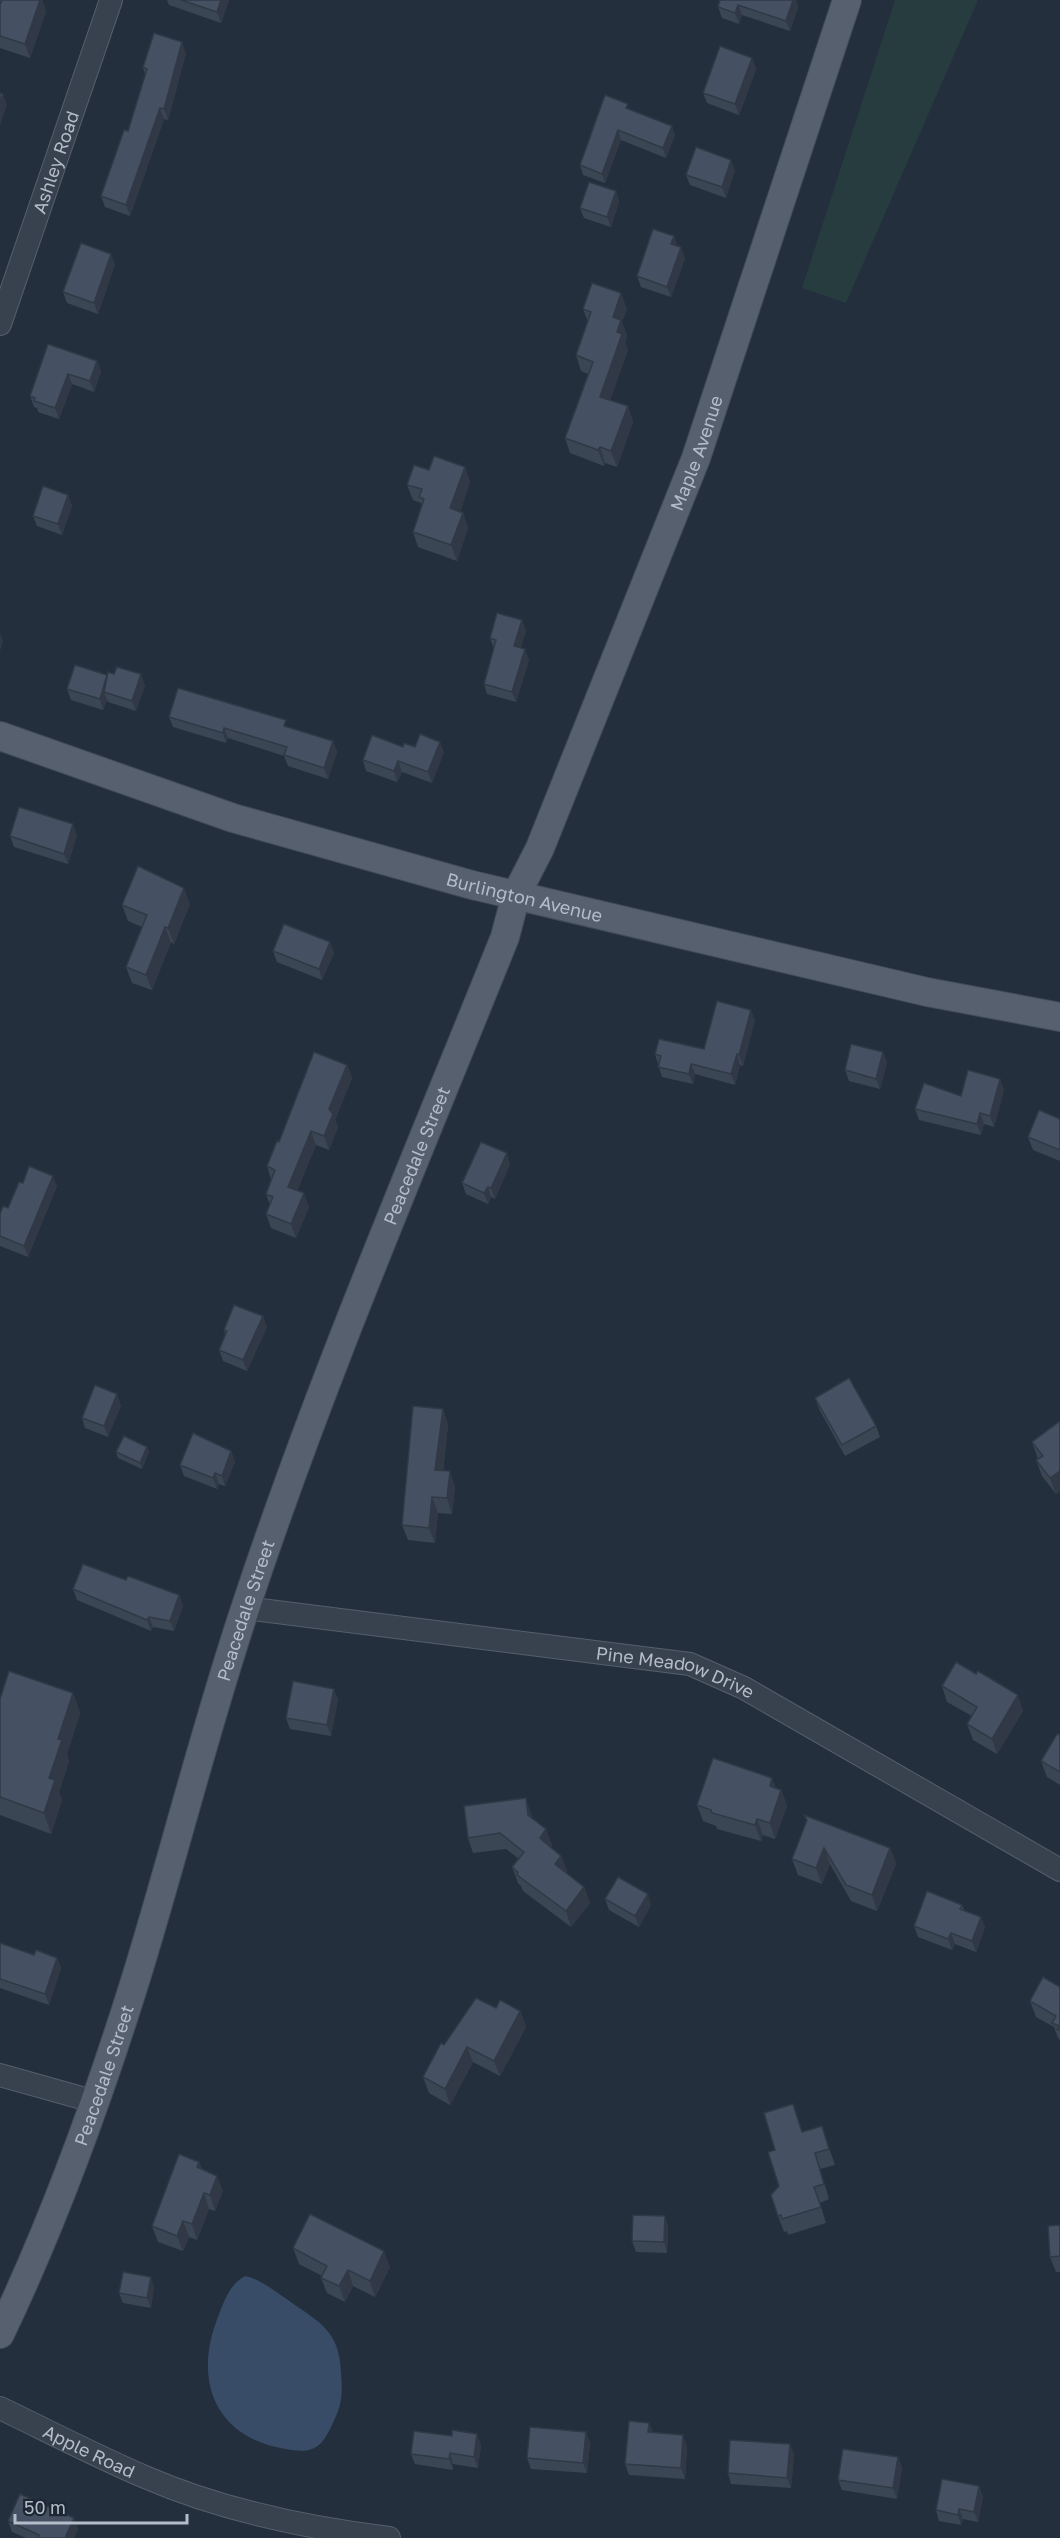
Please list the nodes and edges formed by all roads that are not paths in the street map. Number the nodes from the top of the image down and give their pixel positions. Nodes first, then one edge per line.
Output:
1 (111, 0) edge
2 (847, 0) edge
3 (0, 324) edge
4 (0, 736) edge
5 (516, 895) junction
6 (1060, 1017) edge
7 (245, 1608) junction
8 (1060, 1870) edge
9 (0, 2075) edge
10 (96, 2102) junction
11 (0, 2334) edge
12 (0, 2408) edge
13 (327, 2534) edge
14 (389, 2538) edge

1 - 3 street, Ashley Road
2 - 5 main road, Maple Avenue
4 - 5 main road, Burlington Avenue
5 - 6 main road, Burlington Avenue
5 - 7 main road, Peacedale Street
7 - 8 street, Pine Meadow Drive
7 - 10 main road, Peacedale Street
9 - 10 street
10 - 11 main road, Peacedale Street
12 - 13 street, Apple Road
13 - 14 street, Apple Road

